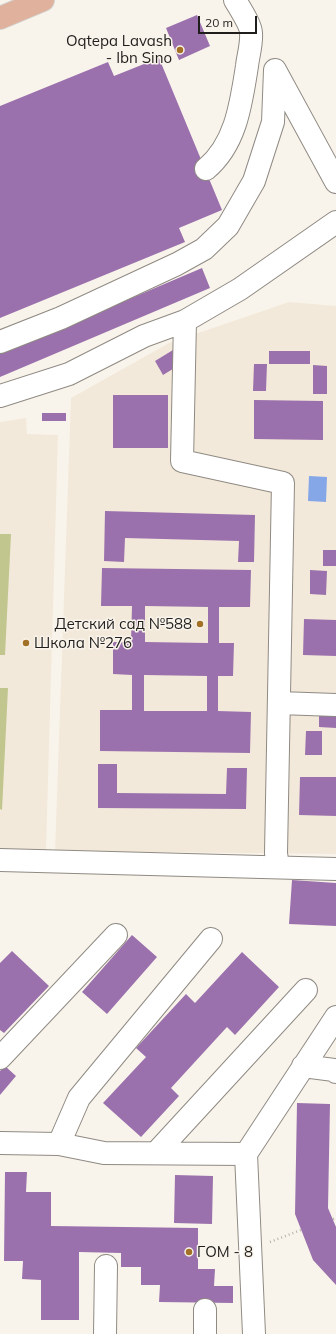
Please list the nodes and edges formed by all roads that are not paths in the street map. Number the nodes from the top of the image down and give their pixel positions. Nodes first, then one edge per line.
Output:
1 (43, 0) edge
2 (235, 0) edge
3 (0, 18) edge
4 (206, 169) dead end
5 (336, 182) edge
6 (336, 222) edge
7 (185, 321) junction
8 (0, 342) edge
9 (0, 396) edge
10 (279, 703) junction
11 (336, 705) edge
12 (0, 860) edge
13 (278, 867) junction
14 (336, 869) edge
15 (116, 935) dead end
16 (211, 939) dead end
17 (306, 990) dead end
18 (336, 1017) edge
19 (0, 1058) edge
20 (304, 1066) junction
21 (336, 1072) edge
22 (0, 1143) edge
23 (59, 1144) junction
24 (156, 1154) junction
25 (246, 1154) junction
26 (106, 1266) dead end
27 (205, 1310) dead end
28 (105, 1334) edge
29 (205, 1334) edge
30 (254, 1334) edge

1 - 3 main road
2 - 4 street
5 - 8 street
6 - 7 street
7 - 9 street
7 - 10 street
10 - 11 street
10 - 13 street
12 - 13 street
13 - 14 street
15 - 19 street
16 - 23 street
17 - 24 street
18 - 20 street
20 - 21 street
20 - 25 street
22 - 23 street
23 - 24 street
24 - 25 street
25 - 30 street
26 - 28 street
27 - 29 street

